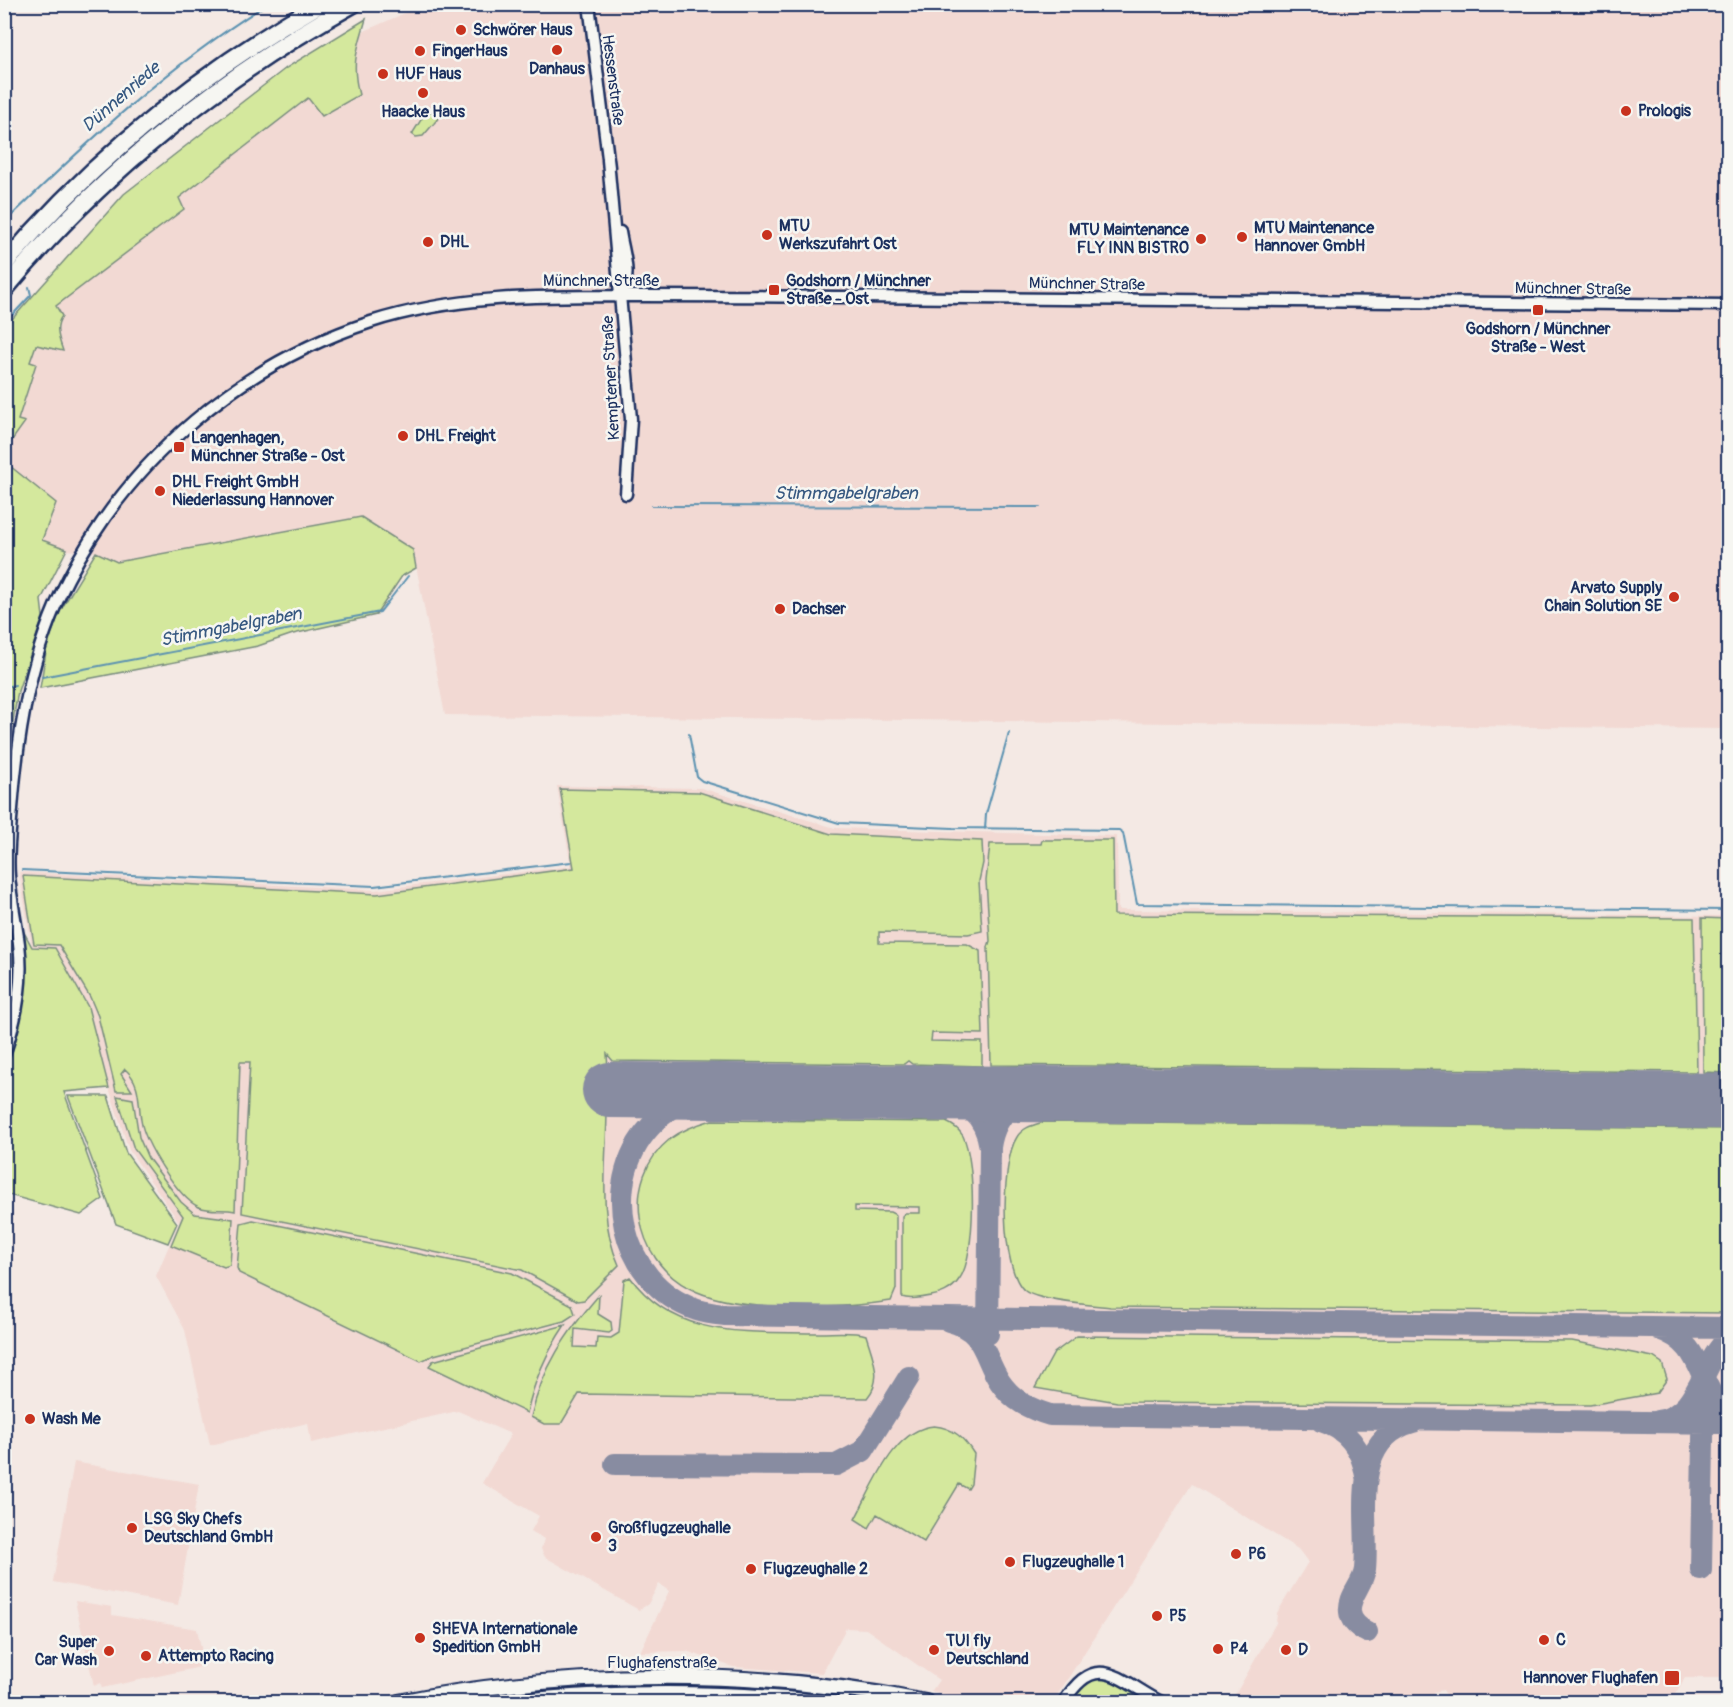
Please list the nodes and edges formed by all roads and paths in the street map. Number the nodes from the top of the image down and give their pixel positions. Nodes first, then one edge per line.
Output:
1 (320, 4) edge
2 (353, 4) edge
3 (589, 4) edge
4 (4, 265) edge
5 (4, 290) edge
6 (621, 296) junction
7 (1728, 305) edge
8 (626, 494) dead end
9 (4, 1055) edge
10 (845, 1688) junction
11 (398, 1702) edge
12 (509, 1702) edge
13 (816, 1702) edge
14 (843, 1702) edge
15 (926, 1702) edge
16 (1064, 1702) edge
17 (1161, 1702) edge

1 - 4 highway
2 - 5 highway
3 - 6 street, Hessenstraße
6 - 7 street, Münchner Straße
6 - 8 street, Kemptener Straße
6 - 9 street, Münchner Straße
10 - 11 main road, Flughafenstraße
10 - 14 street
10 - 15 main road, Flughafenstraße
12 - 13 main road, Flughafenstraße
16 - 17 street

